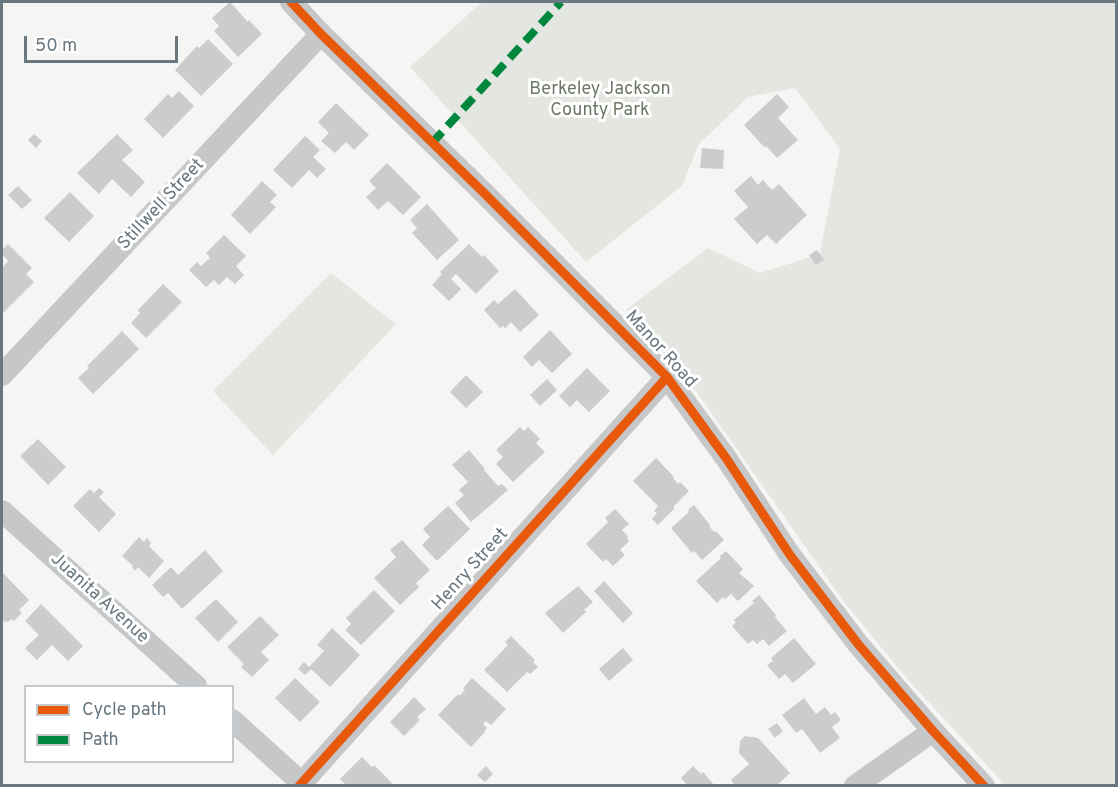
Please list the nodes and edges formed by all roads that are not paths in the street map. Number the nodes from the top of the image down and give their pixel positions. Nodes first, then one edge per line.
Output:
1 (291, 2) edge
2 (321, 34) junction
3 (2, 375) edge
4 (667, 377) junction
5 (2, 511) edge
6 (194, 685) edge
7 (234, 722) edge
8 (933, 731) junction
9 (302, 784) edge
10 (855, 786) edge
11 (984, 786) edge

1 - 2 street, Manor Road
2 - 3 street, Stillwell Street
2 - 4 street, Manor Road
4 - 8 street, Manor Road
4 - 9 street, Henry Street
5 - 6 street, Juanita Avenue
7 - 9 street
8 - 10 street
8 - 11 street, Manor Road

